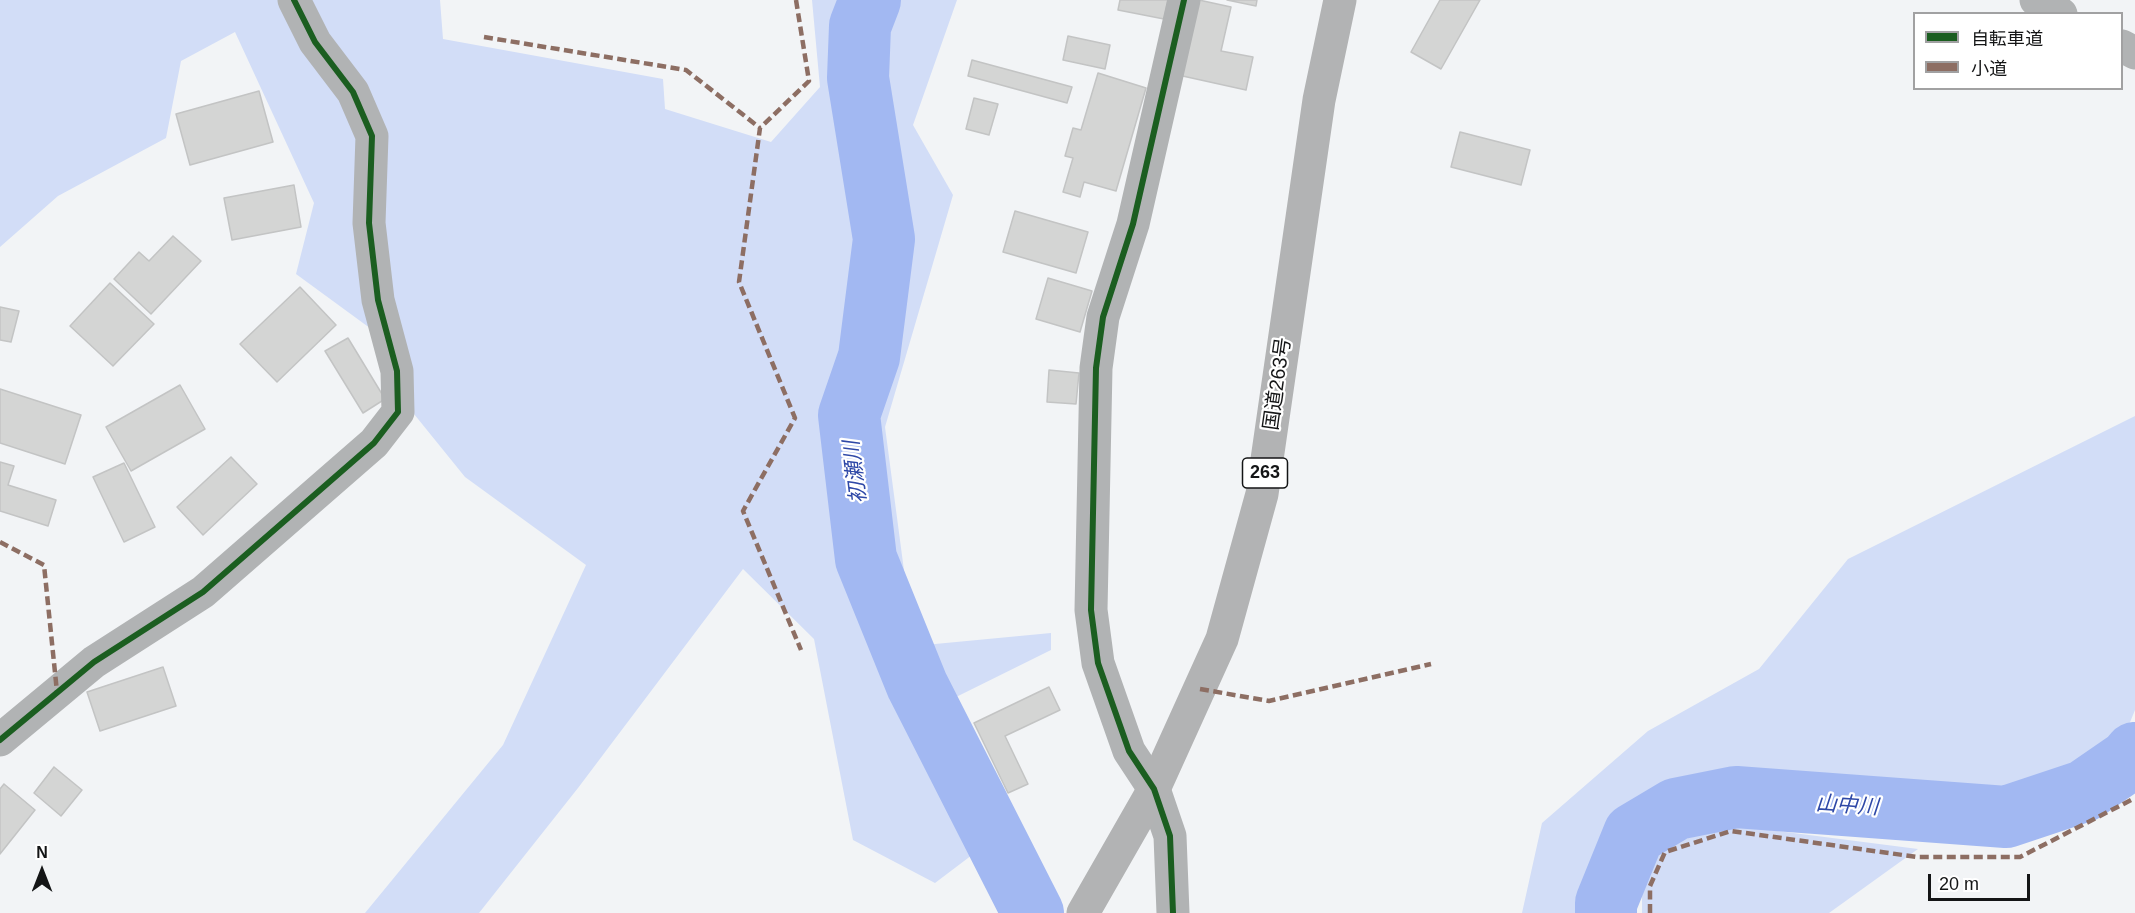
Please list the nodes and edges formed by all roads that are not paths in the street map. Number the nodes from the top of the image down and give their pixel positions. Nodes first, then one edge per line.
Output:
1 (294, 0) edge
2 (1184, 0) edge
3 (1340, 0) edge
4 (2036, 0) edge
5 (2057, 12) edge
6 (0, 740) edge
7 (1154, 789) junction
8 (1083, 913) edge
9 (1173, 913) edge

1 - 6 street
2 - 7 street
3 - 7 highway, 国道263号 / 263
4 - 5 street
7 - 8 highway, 国道263号 / 263
7 - 9 street

